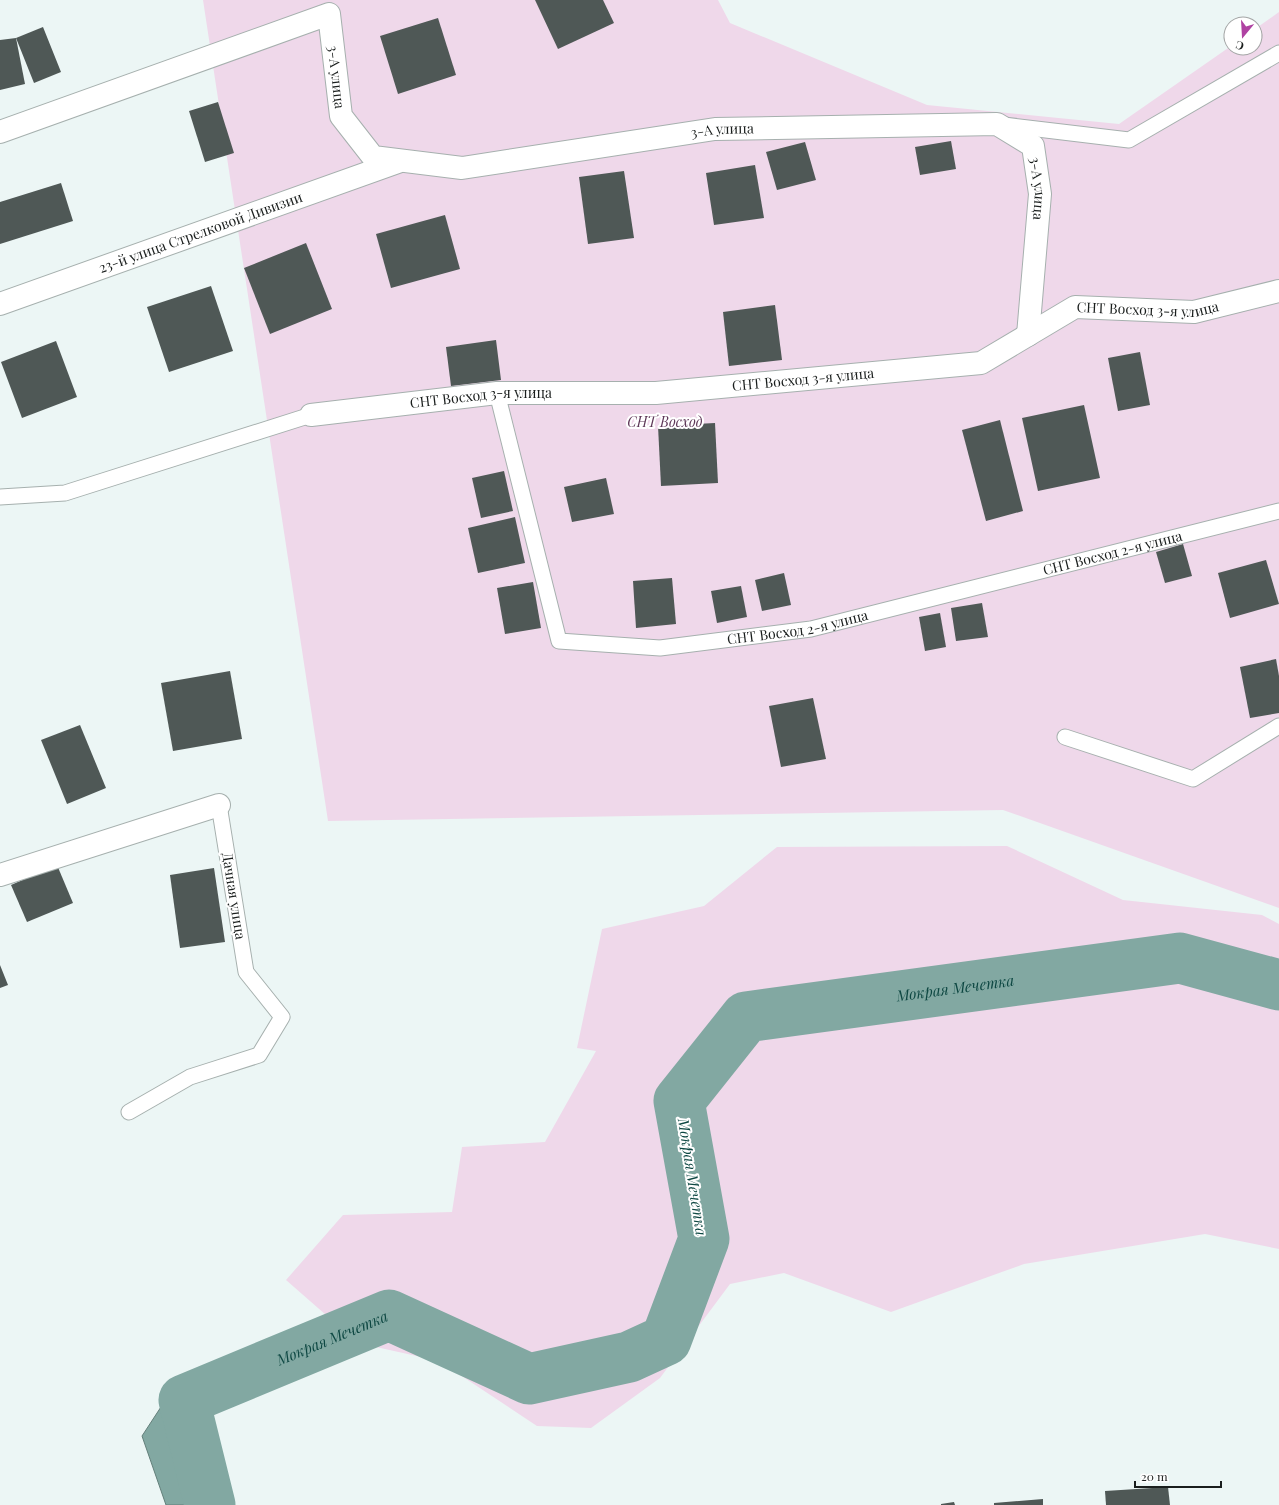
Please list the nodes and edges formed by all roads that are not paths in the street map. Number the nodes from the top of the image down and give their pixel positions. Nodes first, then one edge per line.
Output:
1 (1279, 53) edge
2 (997, 124) junction
3 (0, 132) edge
4 (402, 161) junction
5 (1279, 291) edge
6 (0, 304) edge
7 (1028, 335) junction
8 (497, 392) junction
9 (311, 415) joint
10 (0, 497) edge
11 (1279, 511) edge
12 (1279, 726) edge
13 (1065, 737) dead end
14 (219, 805) joint
15 (0, 876) edge
16 (129, 1112) dead end

1 - 2 lane
2 - 4 street, 3-А улица
2 - 7 street, 3-А улица
3 - 4 street, 3-А улица
4 - 6 street, 23-й улица Стрелковой Дивизии
5 - 7 street, СНТ Восход 3-я улица
7 - 8 street, СНТ Восход 3-я улица
8 - 9 street, СНТ Восход 3-я улица
8 - 11 lane, СНТ Восход 2-я улица
9 - 10 lane
12 - 13 lane
14 - 15 street, Дачная улица
14 - 16 lane, Дачная улица

